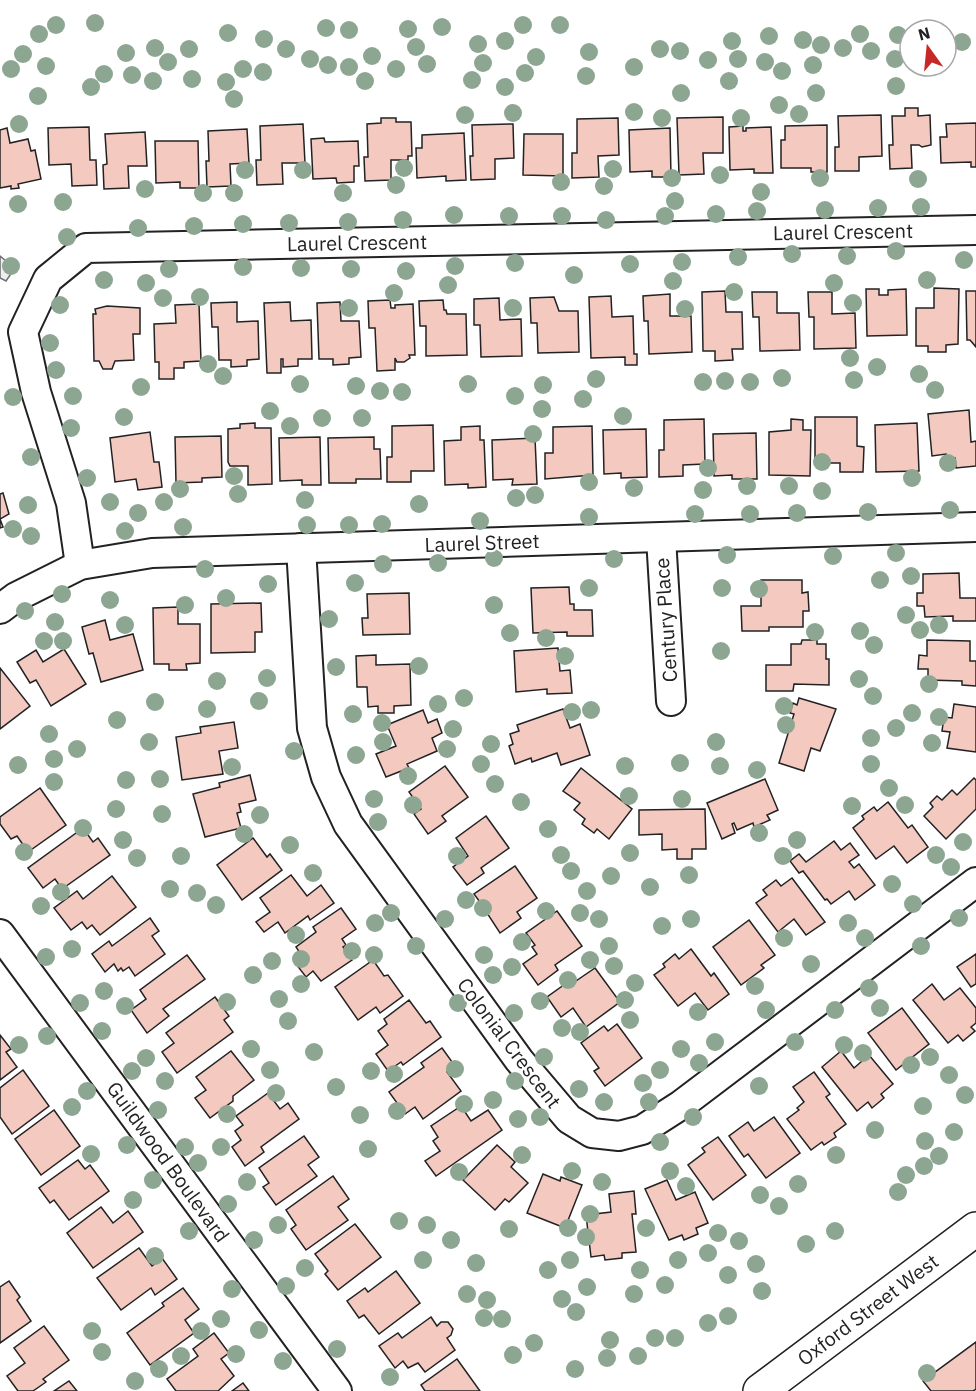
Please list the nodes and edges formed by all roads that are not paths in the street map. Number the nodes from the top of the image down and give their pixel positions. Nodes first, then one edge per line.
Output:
1 (976, 230) edge
2 (976, 527) edge
3 (661, 538) junction
4 (301, 548) junction
5 (80, 565) junction
6 (0, 609) edge
7 (671, 701) dead end
8 (976, 882) edge
9 (0, 934) edge
10 (976, 1229) edge
11 (337, 1391) edge
12 (760, 1391) edge

1 - 5 street, Laurel Crescent
2 - 3 street, Laurel Street
3 - 4 street, Laurel Street
3 - 7 street, Century Place
4 - 5 street, Laurel Street
4 - 8 street, Colonial Crescent
5 - 6 street, Laurel Street
9 - 11 street, Guildwood Boulevard
10 - 12 main road, Oxford Street West

